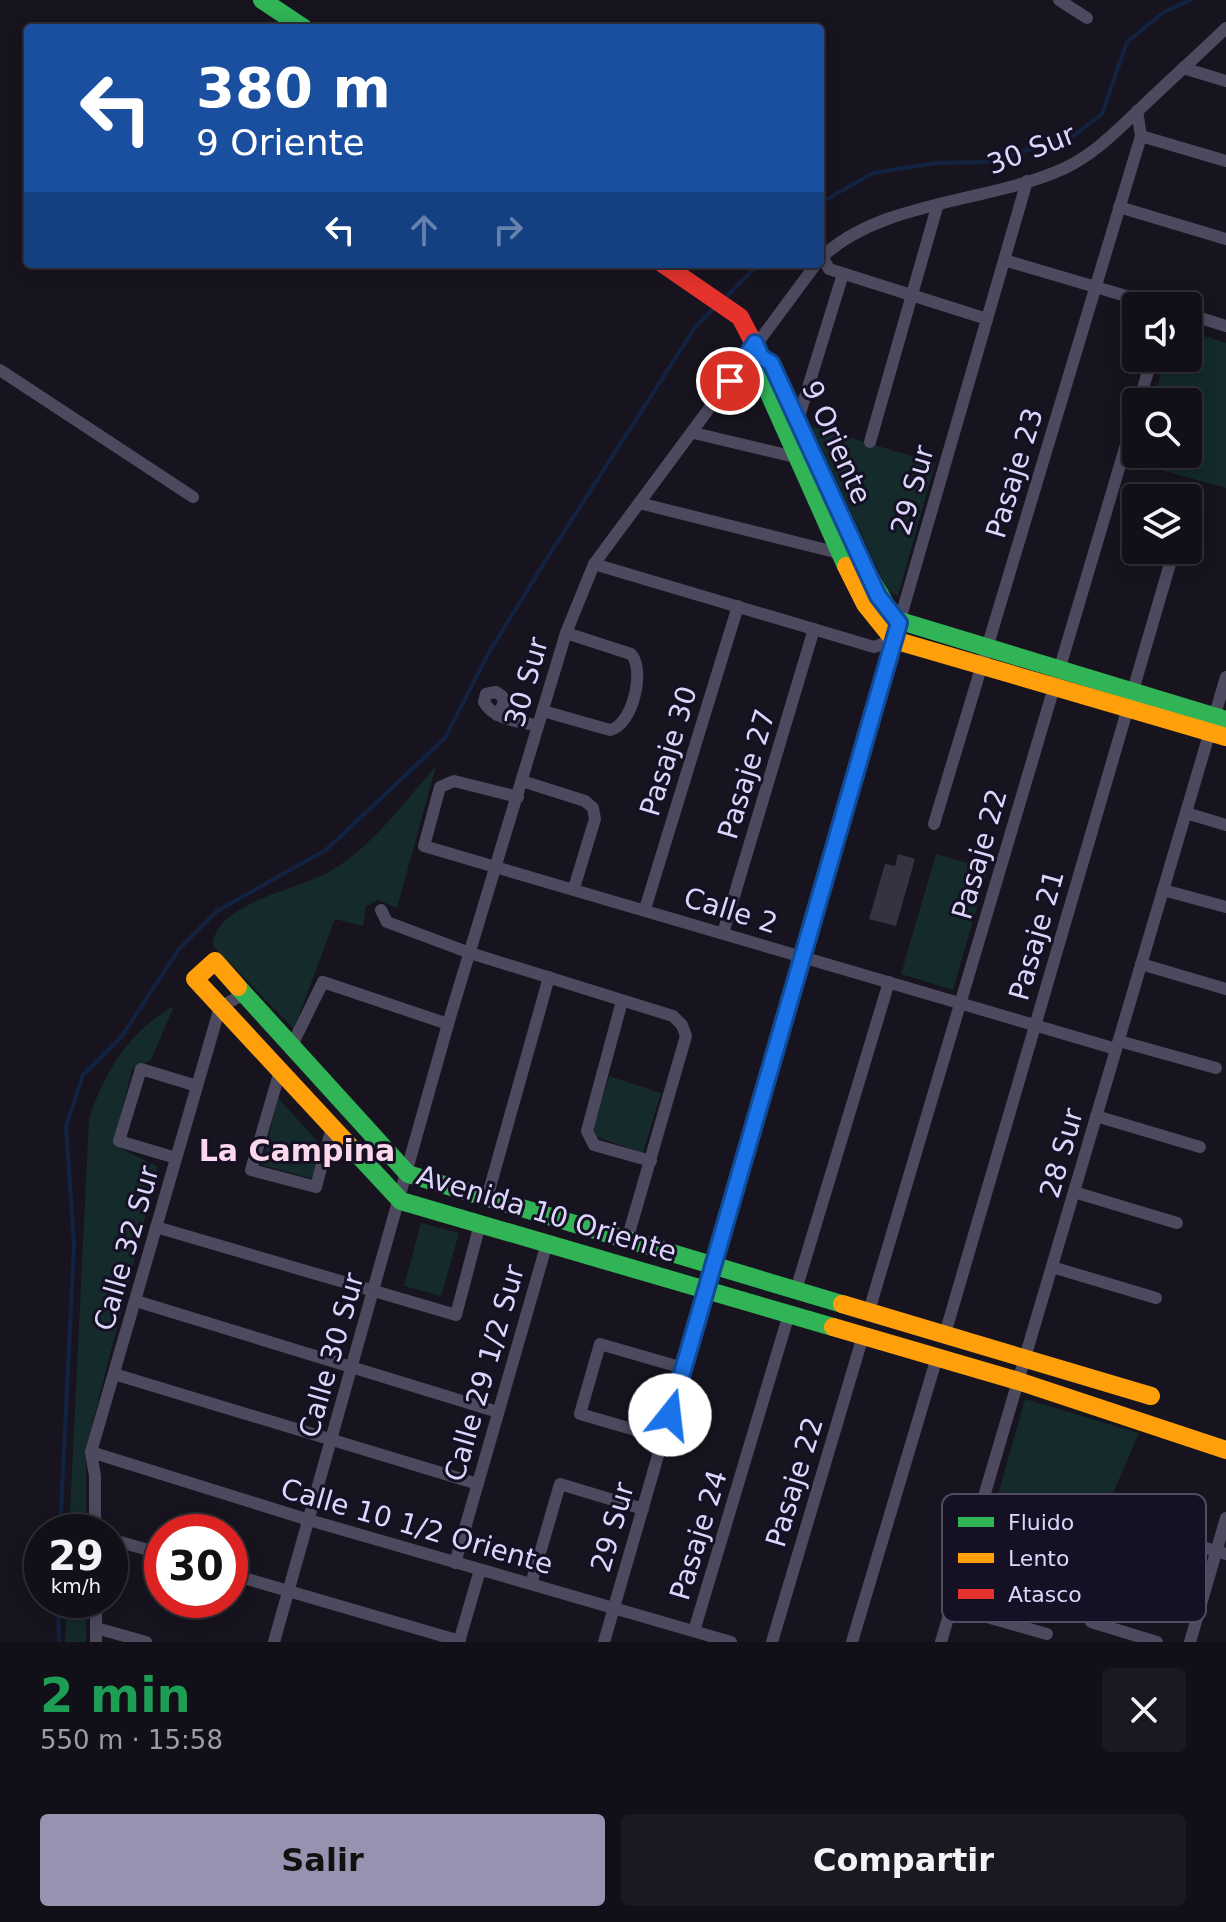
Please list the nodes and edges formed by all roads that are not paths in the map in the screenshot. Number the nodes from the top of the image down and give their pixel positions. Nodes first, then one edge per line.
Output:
1 (262, 0) edge
2 (1059, 0) edge
3 (1087, 18) dead end
4 (298, 24) edge
5 (1226, 28) edge
6 (1183, 68) junction
7 (1226, 81) edge
8 (1137, 111) junction
9 (1141, 136) junction
10 (1226, 161) edge
11 (1027, 181) junction
12 (937, 207) junction
13 (1119, 207) junction
14 (1226, 239) edge
15 (824, 257) edge
16 (1004, 260) junction
17 (824, 264) edge
18 (669, 268) edge
19 (814, 268) edge
20 (843, 274) junction
21 (1095, 287) junction
22 (1122, 295) edge
23 (912, 296) junction
24 (1202, 318) edge
25 (987, 319) junction
26 (1226, 326) edge
27 (758, 350) junction
28 (0, 370) edge
29 (797, 423) junction
30 (694, 433) junction
31 (870, 442) dead end
32 (795, 457) junction
33 (1122, 457) edge
34 (193, 497) dead end
35 (639, 503) junction
36 (839, 553) junction
37 (594, 564) junction
38 (1170, 564) edge
39 (738, 606) junction
40 (814, 629) junction
41 (897, 631) junction
42 (566, 633) junction
43 (984, 657) junction
44 (1226, 677) edge
45 (1055, 678) junction
46 (1130, 700) junction
47 (543, 711) junction
48 (497, 715) dead end
49 (538, 726) junction
50 (1219, 726) edge
51 (522, 781) junction
52 (518, 797) junction
53 (1186, 813) junction
54 (934, 824) dead end
55 (1226, 825) edge
56 (497, 865) junction
57 (574, 888) junction
58 (1163, 890) junction
59 (1226, 907) edge
60 (645, 909) junction
61 (381, 910) dead end
62 (723, 933) junction
63 (470, 953) junction
64 (802, 956) junction
65 (1141, 964) junction
66 (549, 977) junction
67 (889, 982) junction
68 (1226, 989) edge
69 (244, 994) junction
70 (622, 1001) junction
71 (961, 1003) junction
72 (220, 1007) junction
73 (448, 1024) junction
74 (1035, 1025) junction
75 (1118, 1045) junction
76 (291, 1047) junction
77 (1216, 1068) dead end
78 (280, 1071) junction
79 (197, 1086) junction
80 (1096, 1116) junction
81 (332, 1127) junction
82 (1200, 1147) dead end
83 (176, 1158) junction
84 (651, 1161) junction
85 (408, 1174) junction
86 (1074, 1192) junction
87 (487, 1198) junction
88 (401, 1201) junction
89 (1177, 1223) dead end
90 (480, 1224) junction
91 (156, 1227) junction
92 (627, 1240) junction
93 (547, 1243) junction
94 (713, 1265) junction
95 (1052, 1267) junction
96 (706, 1290) junction
97 (796, 1290) junction
98 (375, 1291) junction
99 (1156, 1298) dead end
100 (136, 1301) junction
101 (869, 1311) junction
102 (789, 1314) junction
103 (945, 1334) junction
104 (863, 1336) junction
105 (937, 1357) junction
106 (1025, 1358) junction
107 (353, 1367) junction
108 (683, 1368) junction
109 (114, 1374) junction
110 (1018, 1381) junction
111 (1151, 1396) dead end
112 (498, 1412) junction
113 (663, 1438) junction
114 (332, 1440) junction
115 (1226, 1450) edge
116 (91, 1452) junction
117 (478, 1484) junction
118 (985, 1494) edge
119 (643, 1509) junction
120 (95, 1514) edge
121 (1226, 1518) edge
122 (309, 1520) junction
123 (1221, 1552) edge
124 (455, 1563) junction
125 (480, 1570) junction
126 (248, 1579) edge
127 (531, 1584) junction
128 (289, 1591) junction
129 (1206, 1596) edge
130 (614, 1608) junction
131 (96, 1618) edge
132 (947, 1622) edge
133 (1004, 1622) edge
134 (1091, 1622) dead end
135 (1197, 1622) edge
136 (96, 1628) junction
137 (694, 1631) junction
138 (1047, 1634) dead end
139 (460, 1641) edge
140 (96, 1642) edge
141 (146, 1642) edge
142 (274, 1642) edge
143 (604, 1642) edge
144 (731, 1642) edge
145 (772, 1642) edge
146 (852, 1642) edge
147 (941, 1642) edge
148 (1157, 1642) edge
149 (1190, 1642) edge

1 - 4 street
2 - 3 street
5 - 6 street, 30 Sur
6 - 7 street
6 - 8 street, 30 Sur
8 - 9 street
8 - 11 street, 30 Sur
9 - 10 street
9 - 13 street, Pasaje 23
11 - 12 street, 30 Sur
11 - 16 street, 29 Sur
12 - 15 street, 30 Sur
12 - 23 street
13 - 14 street
13 - 21 street, Pasaje 23
16 - 21 street
16 - 25 street, 29 Sur
17 - 20 street
18 - 27 street
19 - 27 street, 30 Sur
20 - 23 street
20 - 29 street
21 - 22 street
21 - 43 street, Pasaje 23
23 - 25 street
23 - 31 street
24 - 26 street
25 - 41 street, 29 Sur
27 - 29 street, 9 Oriente
27 - 30 street, 30 Sur
27 - 32 street, 9 Oriente
28 - 34 street
29 - 41 street, 9 Oriente
30 - 32 street
30 - 35 street, 30 Sur
32 - 36 street, 9 Oriente
33 - 45 street, Pasaje 22
35 - 36 street
35 - 37 street, 30 Sur
36 - 41 street, 9 Oriente
37 - 39 street
37 - 42 street, 30 Sur
38 - 46 street, Pasaje 21
39 - 40 street
39 - 60 street, Pasaje 30
40 - 41 street
40 - 62 street, Pasaje 27
41 - 43 street
41 - 64 street, 29 Sur
42 - 47 street, 30 Sur
42 - 47 street
43 - 45 street
43 - 54 street, Pasaje 23
44 - 50 street, 28 Sur
45 - 46 street
45 - 71 street, Pasaje 22
46 - 50 street
46 - 74 street, Pasaje 21
47 - 49 street, 30 Sur
48 - 49 street
49 - 51 street, 30 Sur
50 - 53 street, 28 Sur
51 - 52 street, 30 Sur
51 - 57 street
52 - 56 street, 30 Sur
52 - 56 street, Calle 2
53 - 55 street
53 - 58 street, 28 Sur
56 - 57 street, Calle 2
56 - 63 street, 30 Sur
57 - 60 street, Calle 2
58 - 59 street
58 - 65 street, 28 Sur
60 - 62 street, Calle 2
61 - 63 street
62 - 64 street, Calle 2
63 - 66 street
63 - 73 street, 30 Sur
64 - 67 street, Calle 2
64 - 94 street, 29 Sur
65 - 68 street
65 - 75 street, 28 Sur
66 - 70 street
66 - 87 street
67 - 71 street, Calle 2
67 - 97 street
69 - 72 street
69 - 72 street, Avenida 10 Oriente
69 - 76 street, Avenida 10 Oriente
70 - 84 street
70 - 84 street
71 - 74 street, Calle 2
71 - 101 street, Pasaje 22
72 - 78 street, Avenida 10 Oriente
72 - 79 street, Calle 32 Sur
73 - 76 street
73 - 85 street, 30 Sur
74 - 75 street, Calle 2
74 - 103 street, Pasaje 21
75 - 77 street, Calle 2
75 - 80 street, 28 Sur
76 - 85 street, Avenida 10 Oriente
78 - 81 street, Avenida 10 Oriente
78 - 81 street
79 - 83 street, Calle 32 Sur
79 - 83 street
80 - 82 street
80 - 86 street, 28 Sur
81 - 88 street, Avenida 10 Oriente
83 - 91 street, Calle 32 Sur
84 - 92 street
85 - 87 street, Avenida 10 Oriente
85 - 88 street, Calle 30 Sur
86 - 89 street
86 - 95 street, 28 Sur
87 - 92 street, Avenida 10 Oriente
88 - 90 street, Avenida 10 Oriente
88 - 98 street, Calle 30 Sur
90 - 93 street, Avenida 10 Oriente
90 - 98 street
91 - 98 street
91 - 100 street, Calle 32 Sur
92 - 94 street, Avenida 10 Oriente
93 - 96 street, Avenida 10 Oriente
93 - 112 street, Calle 29 1/2 Sur
94 - 96 street, 29 Sur
94 - 97 street, Avenida 10 Oriente
95 - 99 street
95 - 106 street, 28 Sur
96 - 102 street, Avenida 10 Oriente
96 - 108 street, 29 Sur
97 - 101 street, Avenida 10 Oriente
98 - 107 street, Calle 30 Sur
100 - 107 street
100 - 109 street, Calle 32 Sur
101 - 103 street, Avenida 10 Oriente
102 - 104 street, Avenida 10 Oriente
102 - 137 street, Pasaje 24
103 - 106 street, Avenida 10 Oriente
104 - 105 street, Avenida 10 Oriente
104 - 145 street, Pasaje 22
105 - 110 street, Avenida 10 Oriente
105 - 146 street
106 - 110 street, 28 Sur
106 - 111 street, Avenida 10 Oriente
107 - 112 street
107 - 114 street, Calle 30 Sur
108 - 113 street, 29 Sur
108 - 113 street
109 - 114 street
109 - 116 street, Calle 32 Sur
110 - 115 street, Avenida 10 Oriente
110 - 118 street, 28 Sur
112 - 117 street, Calle 29 1/2 Sur
113 - 119 street, 29 Sur
114 - 117 street
114 - 122 street, Calle 30 Sur
116 - 120 street, Calle 32 Sur
116 - 122 street, Calle 10 1/2 Oriente
117 - 124 street, Calle 29 1/2 Sur
119 - 127 street
119 - 130 street, 29 Sur
121 - 123 street
122 - 124 street, Calle 10 1/2 Oriente
122 - 128 street, Calle 30 Sur
123 - 129 street
124 - 125 street, Calle 10 1/2 Oriente
125 - 127 street, Calle 10 1/2 Oriente
125 - 139 street
126 - 128 street
127 - 130 street, Calle 10 1/2 Oriente
128 - 139 street
128 - 142 street, Calle 30 Sur
130 - 137 street, Calle 10 1/2 Oriente
130 - 143 street, 29 Sur
131 - 136 street
132 - 147 street, 28 Sur
133 - 138 street
134 - 148 street
135 - 149 street
136 - 140 street
136 - 141 street
137 - 144 street, Calle 10 1/2 Oriente

